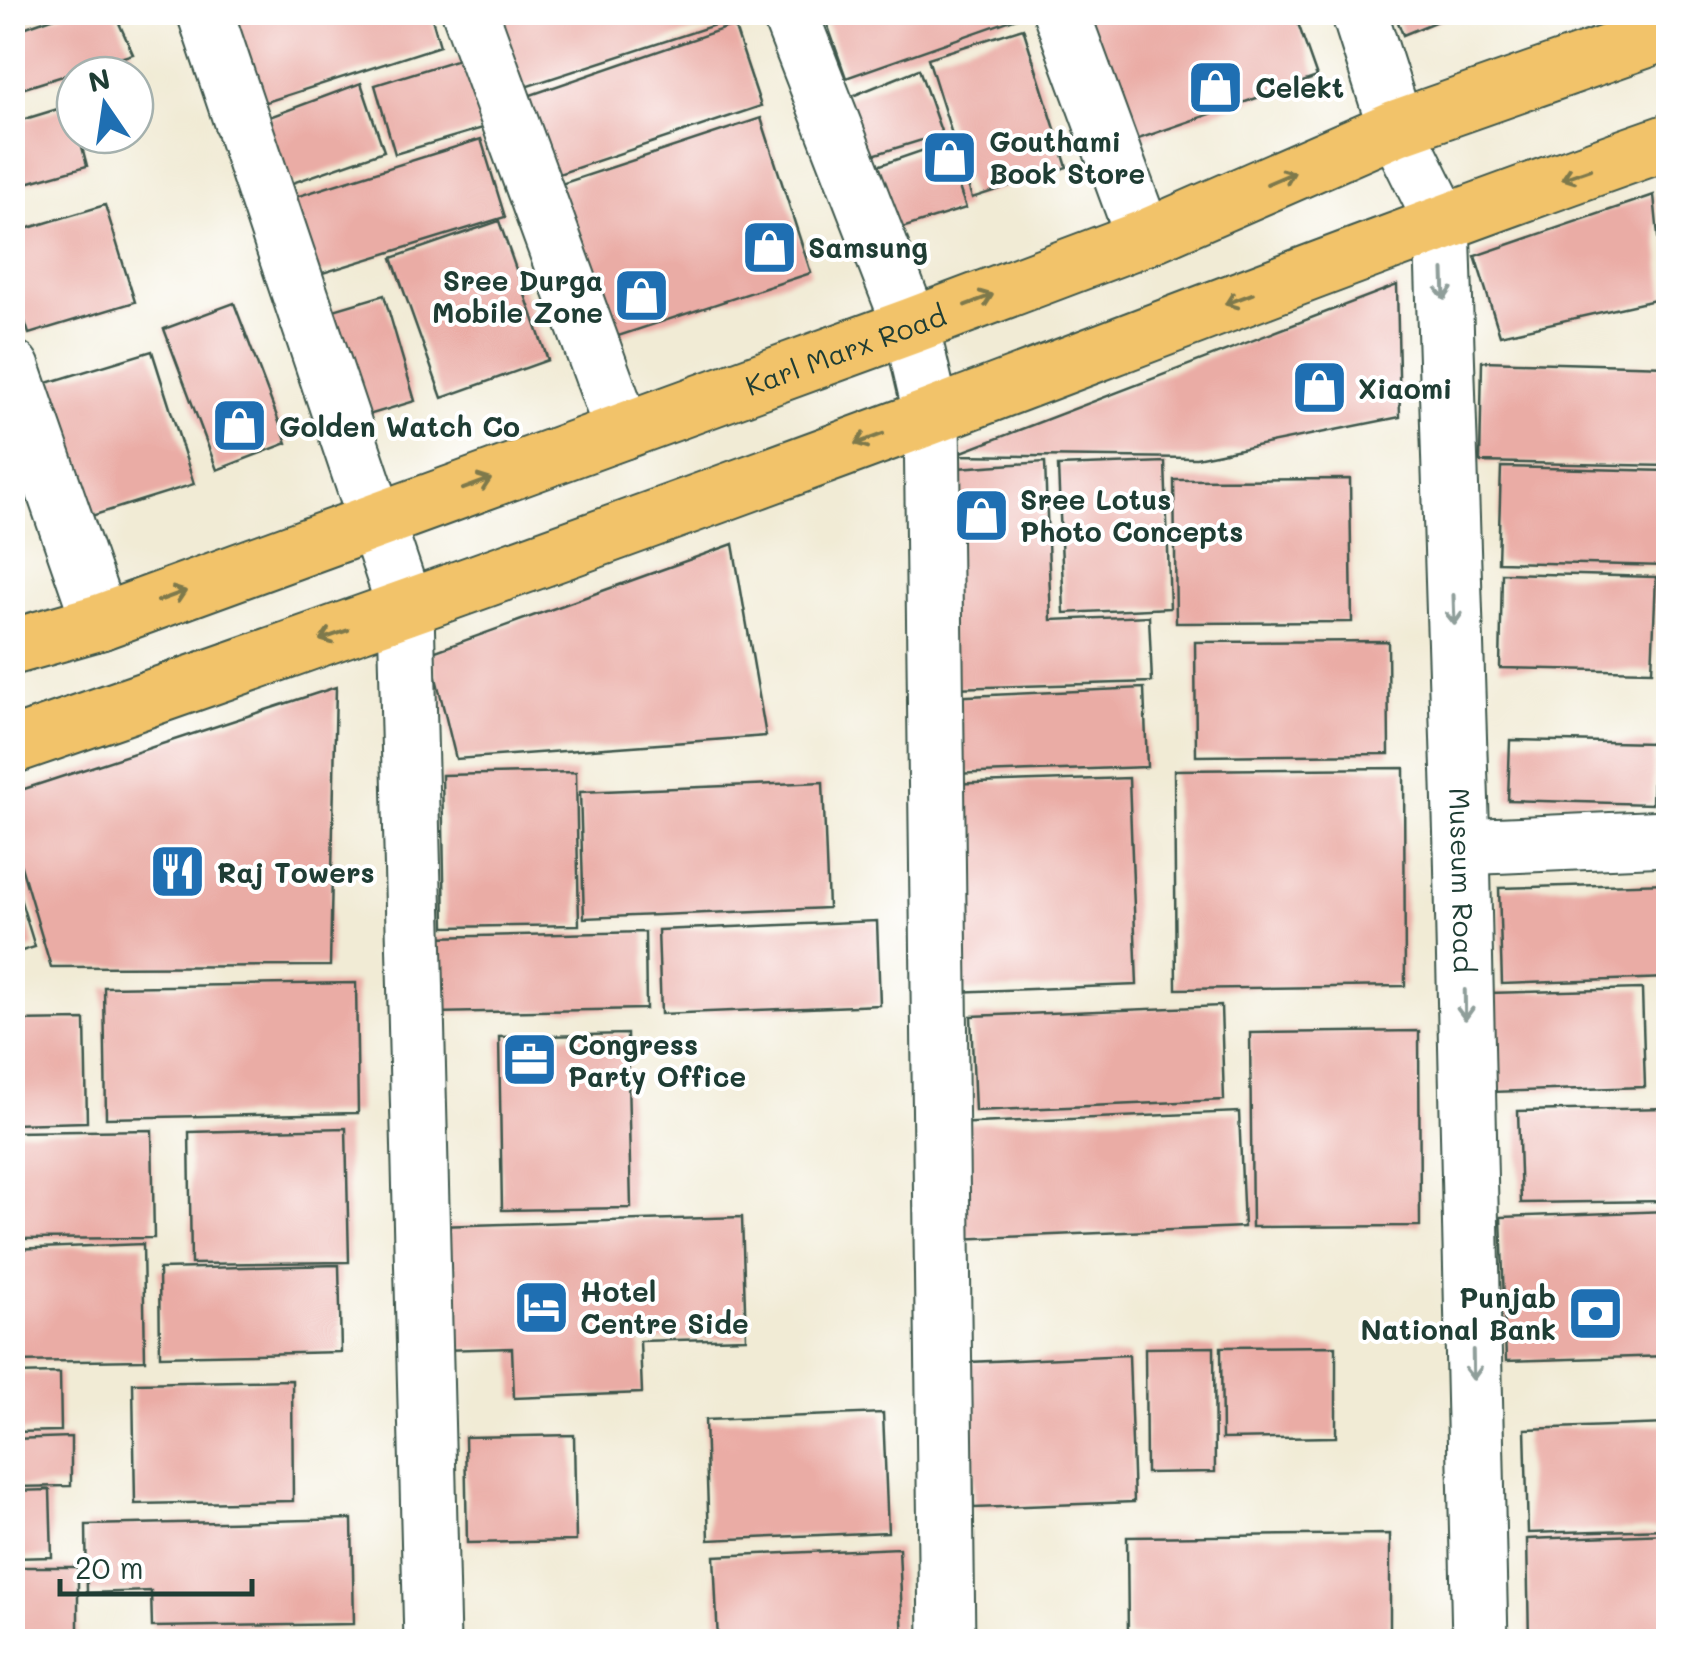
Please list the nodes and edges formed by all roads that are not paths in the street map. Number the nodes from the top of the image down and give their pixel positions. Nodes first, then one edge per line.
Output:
1 (205, 12) edge
2 (470, 12) edge
3 (788, 12) edge
4 (1061, 12) edge
5 (1359, 12) edge
6 (1668, 32) edge
7 (1396, 128) junction
8 (1668, 142) edge
9 (1442, 222) junction
10 (1144, 238) junction
11 (911, 326) junction
12 (12, 368) edge
13 (932, 416) junction
14 (623, 431) junction
15 (378, 520) junction
16 (406, 610) junction
17 (100, 622) junction
18 (12, 647) edge
19 (12, 746) edge
20 (1668, 838) edge
21 (1462, 846) junction
22 (432, 1642) edge
23 (948, 1642) edge
24 (1480, 1642) edge

1 - 15 street
2 - 14 street
3 - 11 street
4 - 10 street
5 - 7 street, Museum Road
6 - 7 main road, Karl Marx Road
7 - 9 street, Museum Road
10 -> 7 main road, Karl Marx Road
8 -> 9 main road
9 -> 13 main road
9 -> 21 street, Museum Road
11 -> 10 main road, Karl Marx Road
11 - 13 street
11 - 14 main road, Karl Marx Road
12 - 17 street
13 -> 16 main road
13 - 23 street
15 -> 14 main road, Karl Marx Road
15 - 16 street
17 -> 15 main road, Karl Marx Road
16 -> 19 main road
16 - 22 street
17 - 18 main road, Karl Marx Road
20 - 21 street
21 -> 24 street, Museum Road

